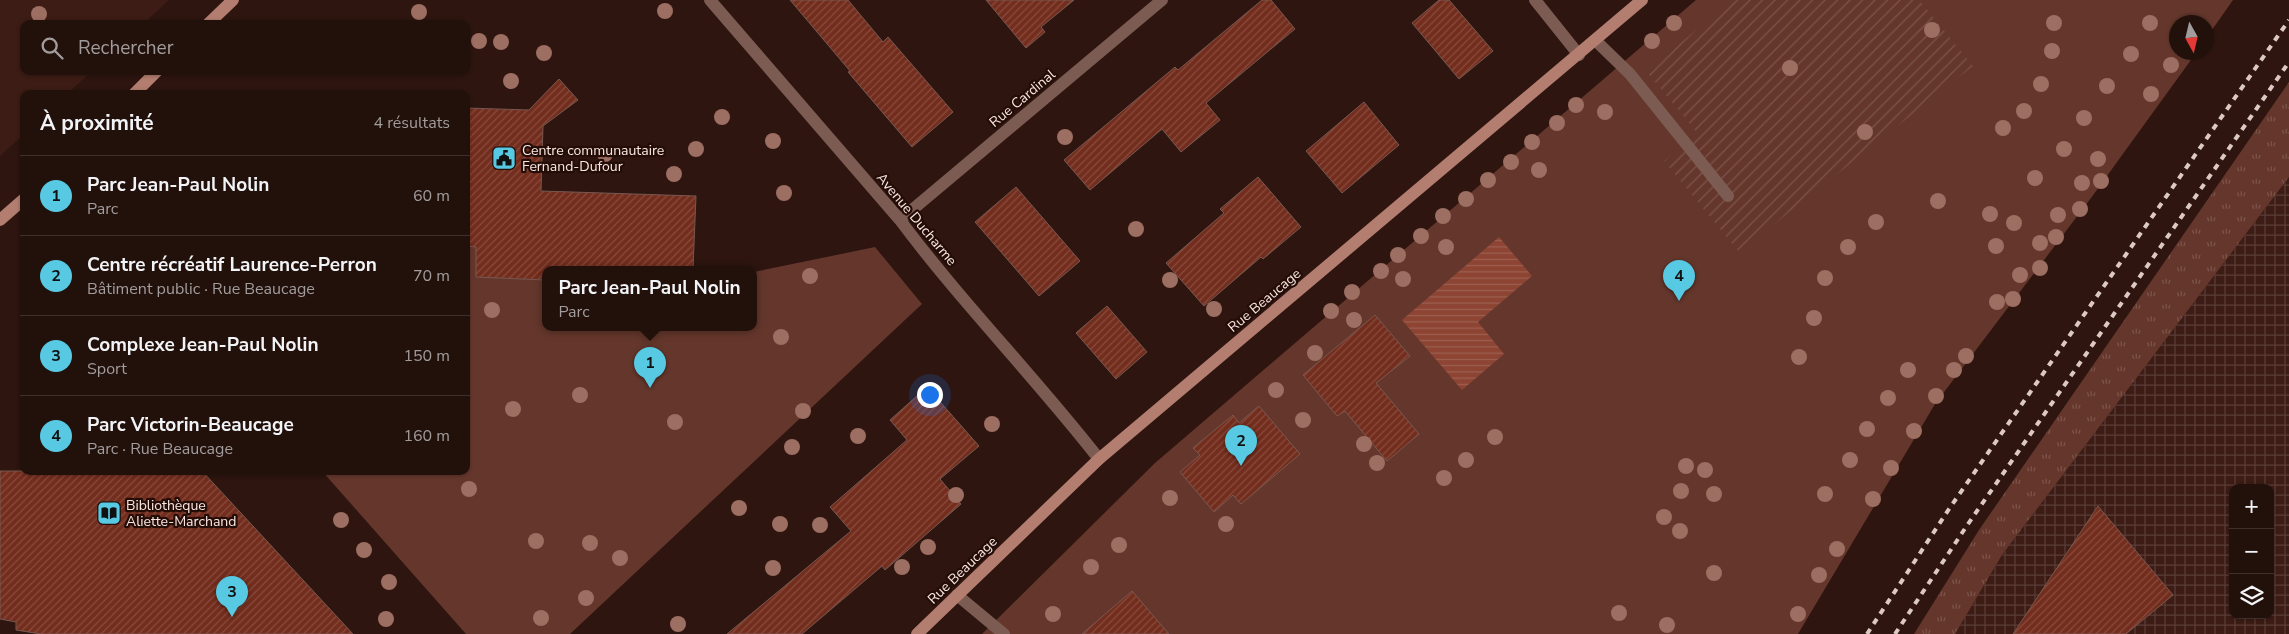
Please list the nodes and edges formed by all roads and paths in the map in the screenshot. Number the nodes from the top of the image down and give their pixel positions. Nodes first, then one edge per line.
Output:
1 (233, 0) edge
2 (710, 0) edge
3 (1162, 0) edge
4 (1534, 0) edge
5 (1642, 0) edge
6 (212, 20) edge
7 (1595, 40) junction
8 (1579, 55) junction
9 (153, 75) edge
10 (138, 90) edge
11 (1728, 196) dead end
12 (20, 202) edge
13 (0, 220) edge
14 (900, 220) junction
15 (1099, 459) junction
16 (957, 595) junction
17 (917, 634) edge
18 (1004, 634) edge

1 - 6 street
2 - 14 street, Avenue Ducharme
3 - 14 street, Rue Cardinal
4 - 8 street
5 - 7 street, Rue Beaucage
7 - 8 street, Rue Beaucage
7 - 11 street
8 - 15 street, Rue Beaucage
9 - 10 street
12 - 13 street
14 - 15 street, Avenue Ducharme
15 - 16 street, Rue Beaucage
16 - 17 street, Rue Beaucage
16 - 18 street

